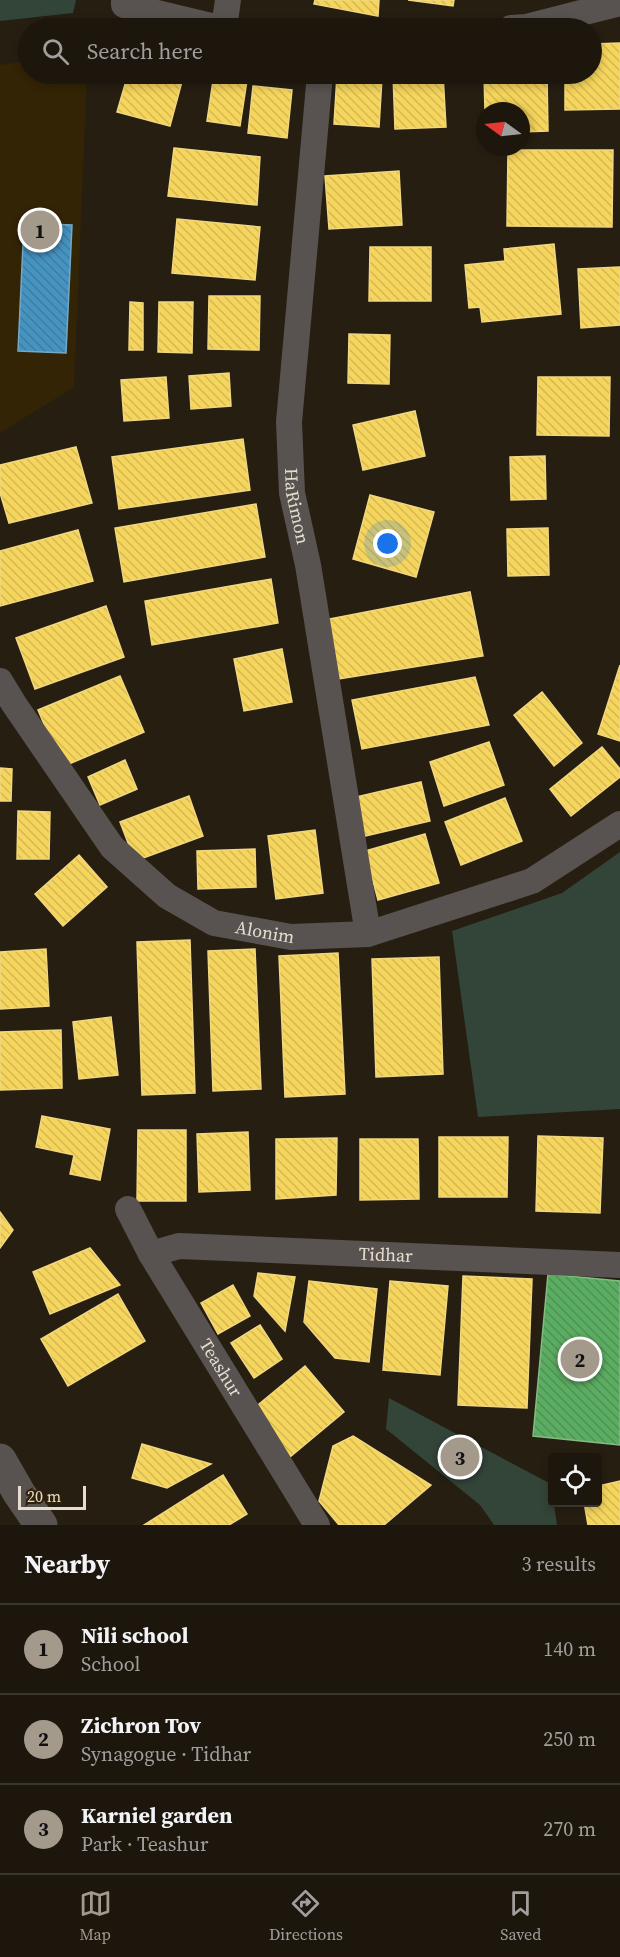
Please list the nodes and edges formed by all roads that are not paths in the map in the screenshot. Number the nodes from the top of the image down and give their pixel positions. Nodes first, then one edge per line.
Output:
1 (124, 0) edge
2 (228, 0) edge
3 (620, 3) edge
4 (178, 18) edge
5 (225, 18) edge
6 (561, 18) edge
7 (319, 84) edge
8 (0, 681) edge
9 (620, 824) edge
10 (368, 934) junction
11 (128, 1209) dead end
12 (152, 1254) junction
13 (620, 1265) edge
14 (0, 1460) edge
15 (42, 1525) edge
16 (317, 1525) edge

1 - 4 street
2 - 5 street
3 - 6 street
7 - 10 street, HaRimon
8 - 10 street, Alonim
9 - 10 street, Alonim
11 - 12 street, Teashur
12 - 13 street, Tidhar
12 - 16 street, Teashur
14 - 15 street

